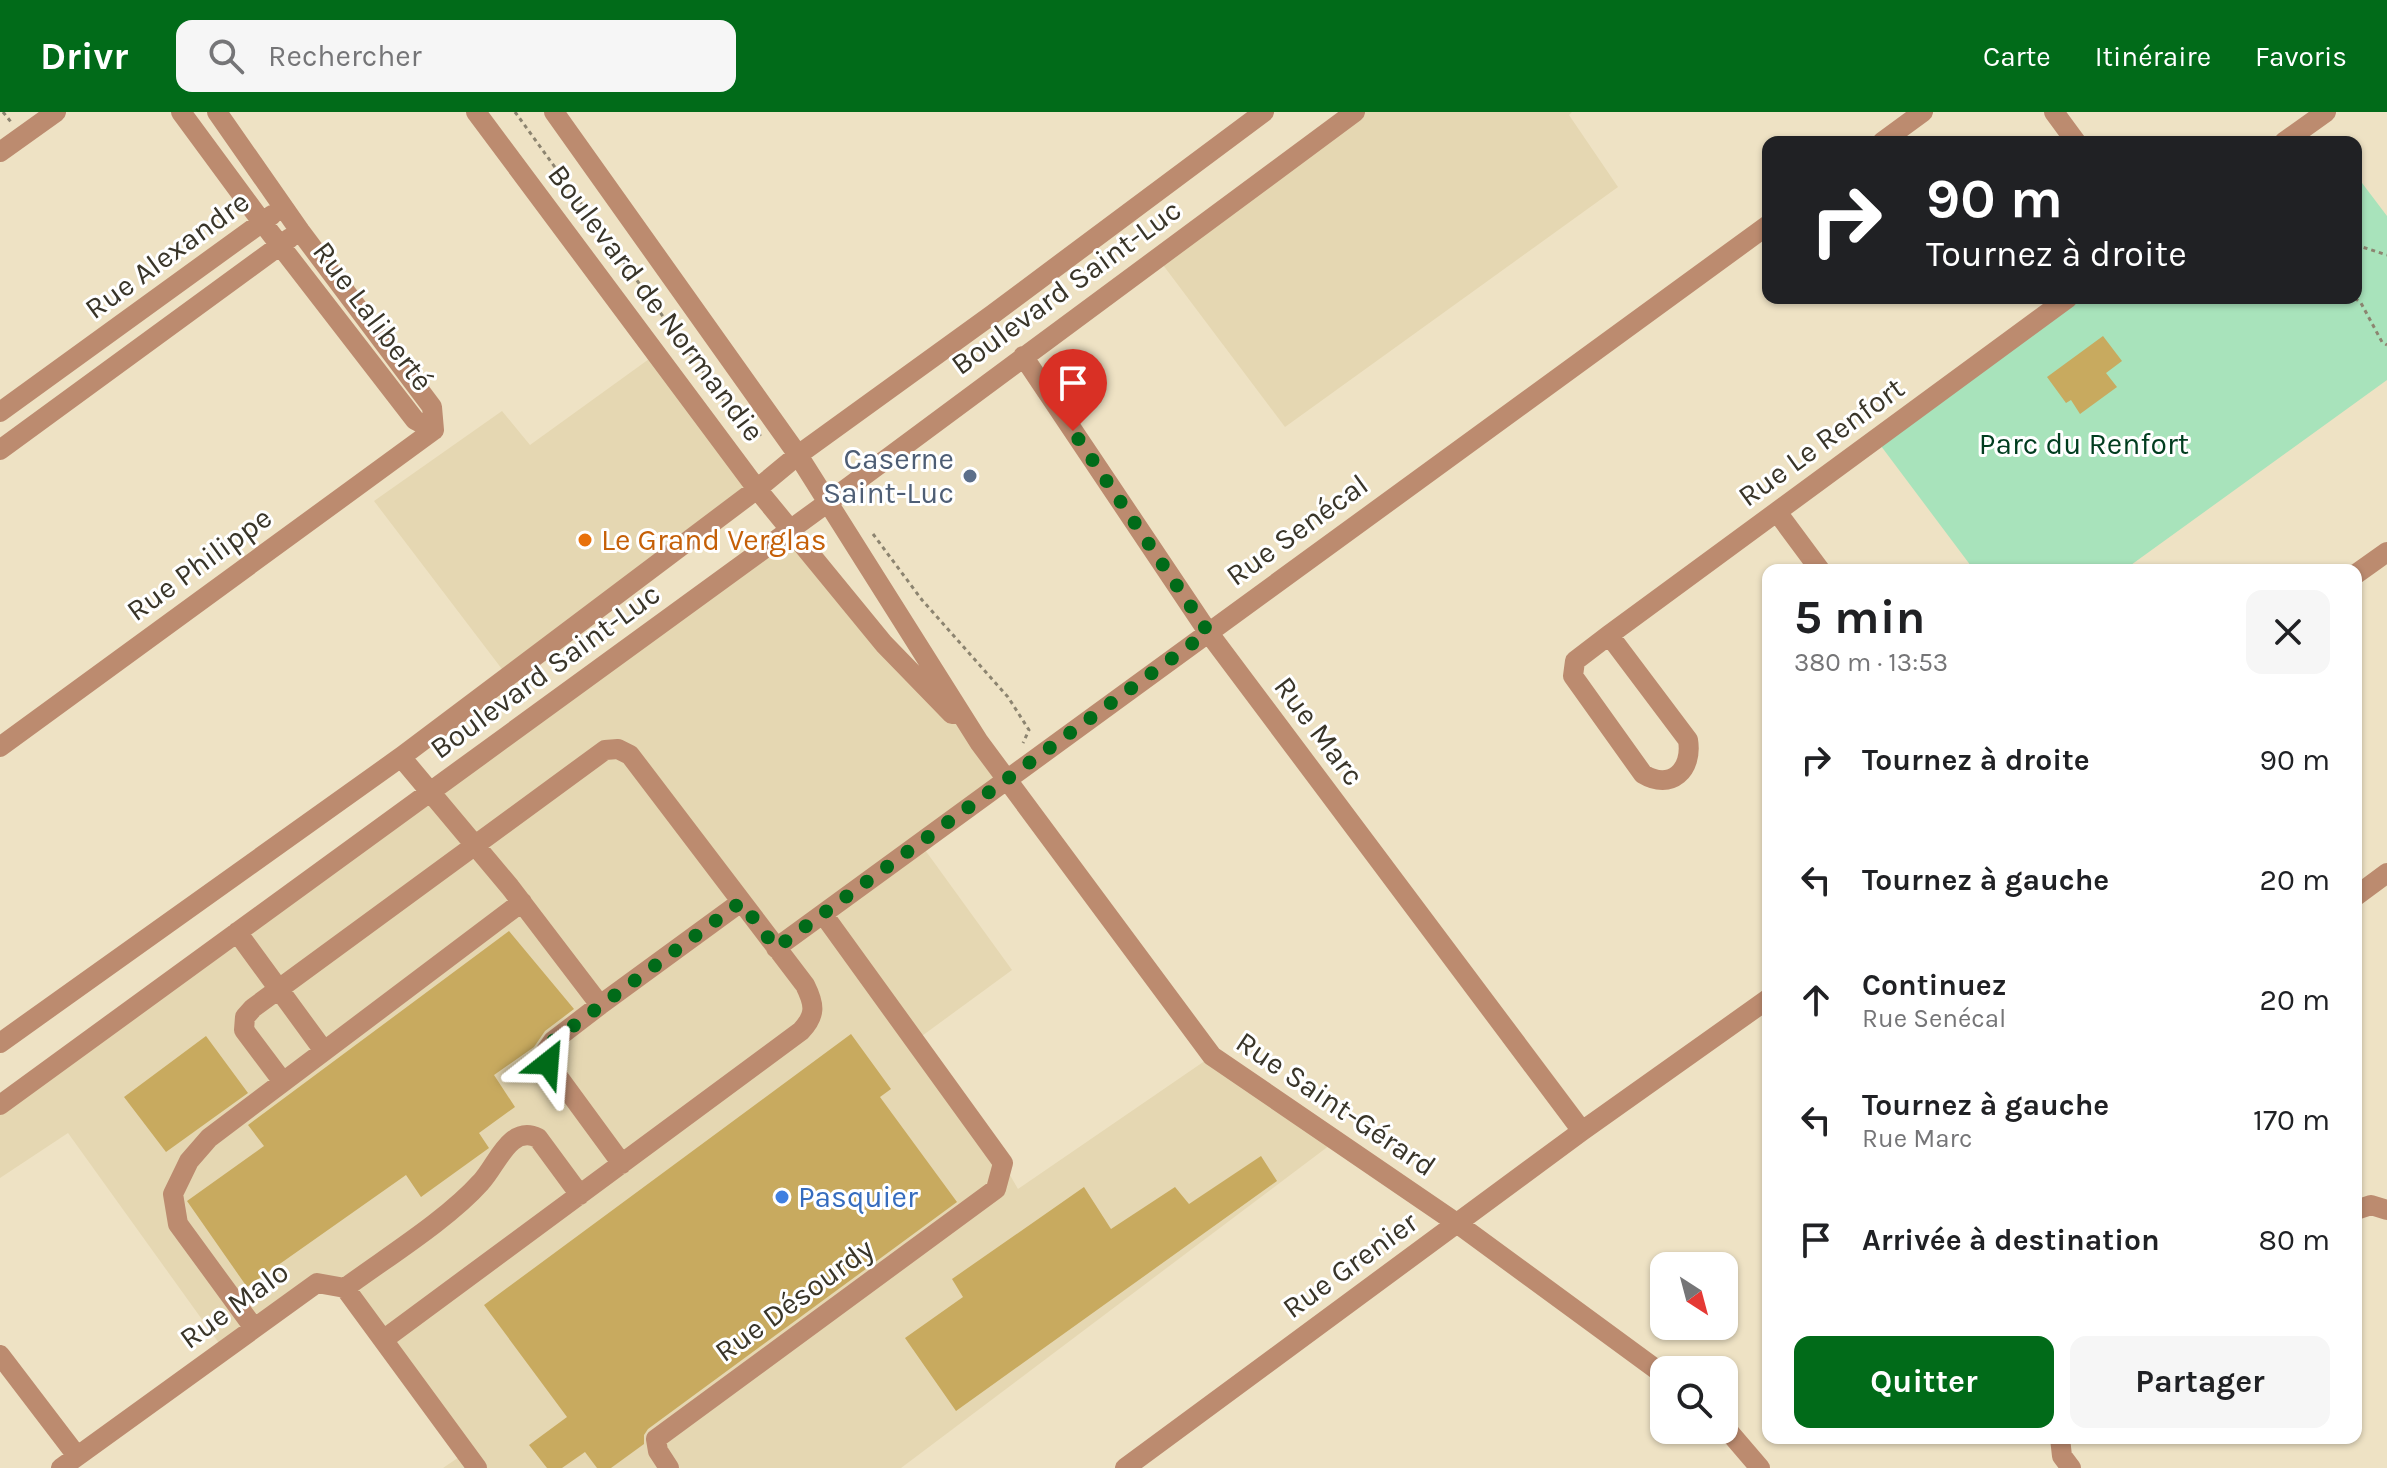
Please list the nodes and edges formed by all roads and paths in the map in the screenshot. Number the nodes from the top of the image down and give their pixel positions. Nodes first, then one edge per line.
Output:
1 (56, 112) edge
2 (181, 112) edge
3 (217, 112) edge
4 (476, 112) edge
5 (515, 112) edge
6 (554, 112) edge
7 (1264, 112) edge
8 (1355, 112) edge
9 (1923, 112) edge
10 (2054, 112) edge
11 (2326, 112) edge
12 (1890, 136) edge
13 (2072, 136) edge
14 (2292, 136) edge
15 (0, 152) edge
16 (284, 208) junction
17 (262, 222) junction
18 (1762, 229) edge
19 (300, 231) junction
20 (281, 244) junction
21 (2362, 247) edge
22 (2387, 255) edge
23 (2060, 304) edge
24 (2362, 304) edge
25 (2387, 345) edge
26 (86, 350) junction
27 (1023, 356) junction
28 (104, 374) junction
29 (0, 412) edge
30 (434, 430) junction
31 (765, 432) dead end
32 (0, 450) edge
33 (798, 455) junction
34 (757, 489) junction
35 (827, 503) junction
36 (1777, 512) junction
37 (868, 527) dead end
38 (790, 529) junction
39 (2387, 552) edge
40 (1816, 564) edge
41 (2362, 570) edge
42 (1208, 632) junction
43 (1609, 635) junction
44 (1029, 730) dead end
45 (979, 742) junction
46 (0, 747) edge
47 (401, 757) junction
48 (1006, 780) junction
49 (430, 792) junction
50 (475, 844) junction
51 (2387, 873) edge
52 (2362, 892) edge
53 (522, 902) junction
54 (741, 902) junction
55 (823, 914) junction
56 (237, 932) junction
57 (776, 948) junction
58 (279, 989) junction
59 (1762, 1003) edge
60 (600, 1005) junction
61 (0, 1043) edge
62 (324, 1051) junction
63 (283, 1082) junction
64 (0, 1105) edge
65 (1582, 1131) junction
66 (622, 1164) junction
67 (580, 1195) junction
68 (2362, 1208) edge
69 (2387, 1210) edge
70 (1458, 1224) junction
71 (345, 1288) junction
72 (254, 1328) junction
73 (383, 1340) junction
74 (0, 1355) edge
75 (1650, 1365) edge
76 (1738, 1442) edge
77 (2061, 1444) edge
78 (69, 1462) edge
79 (477, 1468) edge
80 (669, 1468) edge
81 (1125, 1468) edge
82 (1760, 1468) edge
83 (2071, 1468) edge

1 - 15 street
2 - 17 street, Rue Laliberté
3 - 16 street, Rue Laliberté
4 - 34 street, Boulevard de Normandie
5 - 31 path
6 - 33 street, Boulevard de Normandie
7 - 33 street, Boulevard Saint-Luc
8 - 27 street, Boulevard Saint-Luc
9 - 12 street
10 - 13 street
11 - 14 street
16 - 17 street, Rue Alexandre
16 - 19 street, Rue Laliberté
17 - 20 street, Rue Laliberté
17 - 26 street, Rue Alexandre
18 - 42 street, Rue Senécal
19 - 20 street, Rue Alexandre
19 - 30 street, Rue Laliberté
20 - 28 street, Rue Alexandre
20 - 30 street, Rue Laliberté
21 - 22 path
23 - 36 street, Rue Le Renfort
24 - 25 path
26 - 28 street, Rue Alexandre
26 - 29 street, Rue Alexandre
27 - 35 street, Boulevard Saint-Luc
27 - 42 street, Rue Marc
28 - 32 street, Rue Alexandre
30 - 46 street, Rue Philippe
33 - 34 street, Boulevard Saint-Luc
33 - 35 street, Boulevard de Normandie
34 - 38 street, Boulevard de Normandie
34 - 47 street, Boulevard Saint-Luc
35 - 38 street, Boulevard Saint-Luc
35 - 45 street, Rue Saint-Gérard
36 - 40 street
36 - 43 street, Rue Le Renfort
37 - 44 path
38 - 45 street, Rue Saint-Gérard
38 - 49 street, Boulevard Saint-Luc
39 - 41 street
42 - 48 street, Rue Senécal
42 - 65 street, Rue Marc
43 - 43 street, Rue Le Renfort
45 - 48 street, Rue Saint-Gérard
47 - 49 street
47 - 61 street, Boulevard Saint-Luc
48 - 55 street, Rue Senécal
48 - 70 street, Rue Saint-Gérard
49 - 50 street
49 - 56 street, Boulevard Saint-Luc
50 - 53 street
50 - 54 street
50 - 58 street
51 - 52 street
53 - 60 street
53 - 62 street
54 - 57 street
54 - 60 street
55 - 57 street, Rue Senécal
55 - 80 street, Rue Désourdy
56 - 58 street
56 - 64 street, Boulevard Saint-Luc
57 - 66 street
58 - 62 street
58 - 63 street
59 - 65 street, Rue Grenier
60 - 66 street
62 - 63 street
63 - 72 street
65 - 70 street, Rue Grenier
66 - 67 street
67 - 71 street
67 - 73 street
68 - 69 street
70 - 75 street, Rue Saint-Gérard
70 - 81 street, Rue Grenier
71 - 72 street, Rue Malo
71 - 73 street
72 - 78 street, Rue Malo
73 - 79 street
74 - 78 street
76 - 82 street
77 - 83 street

